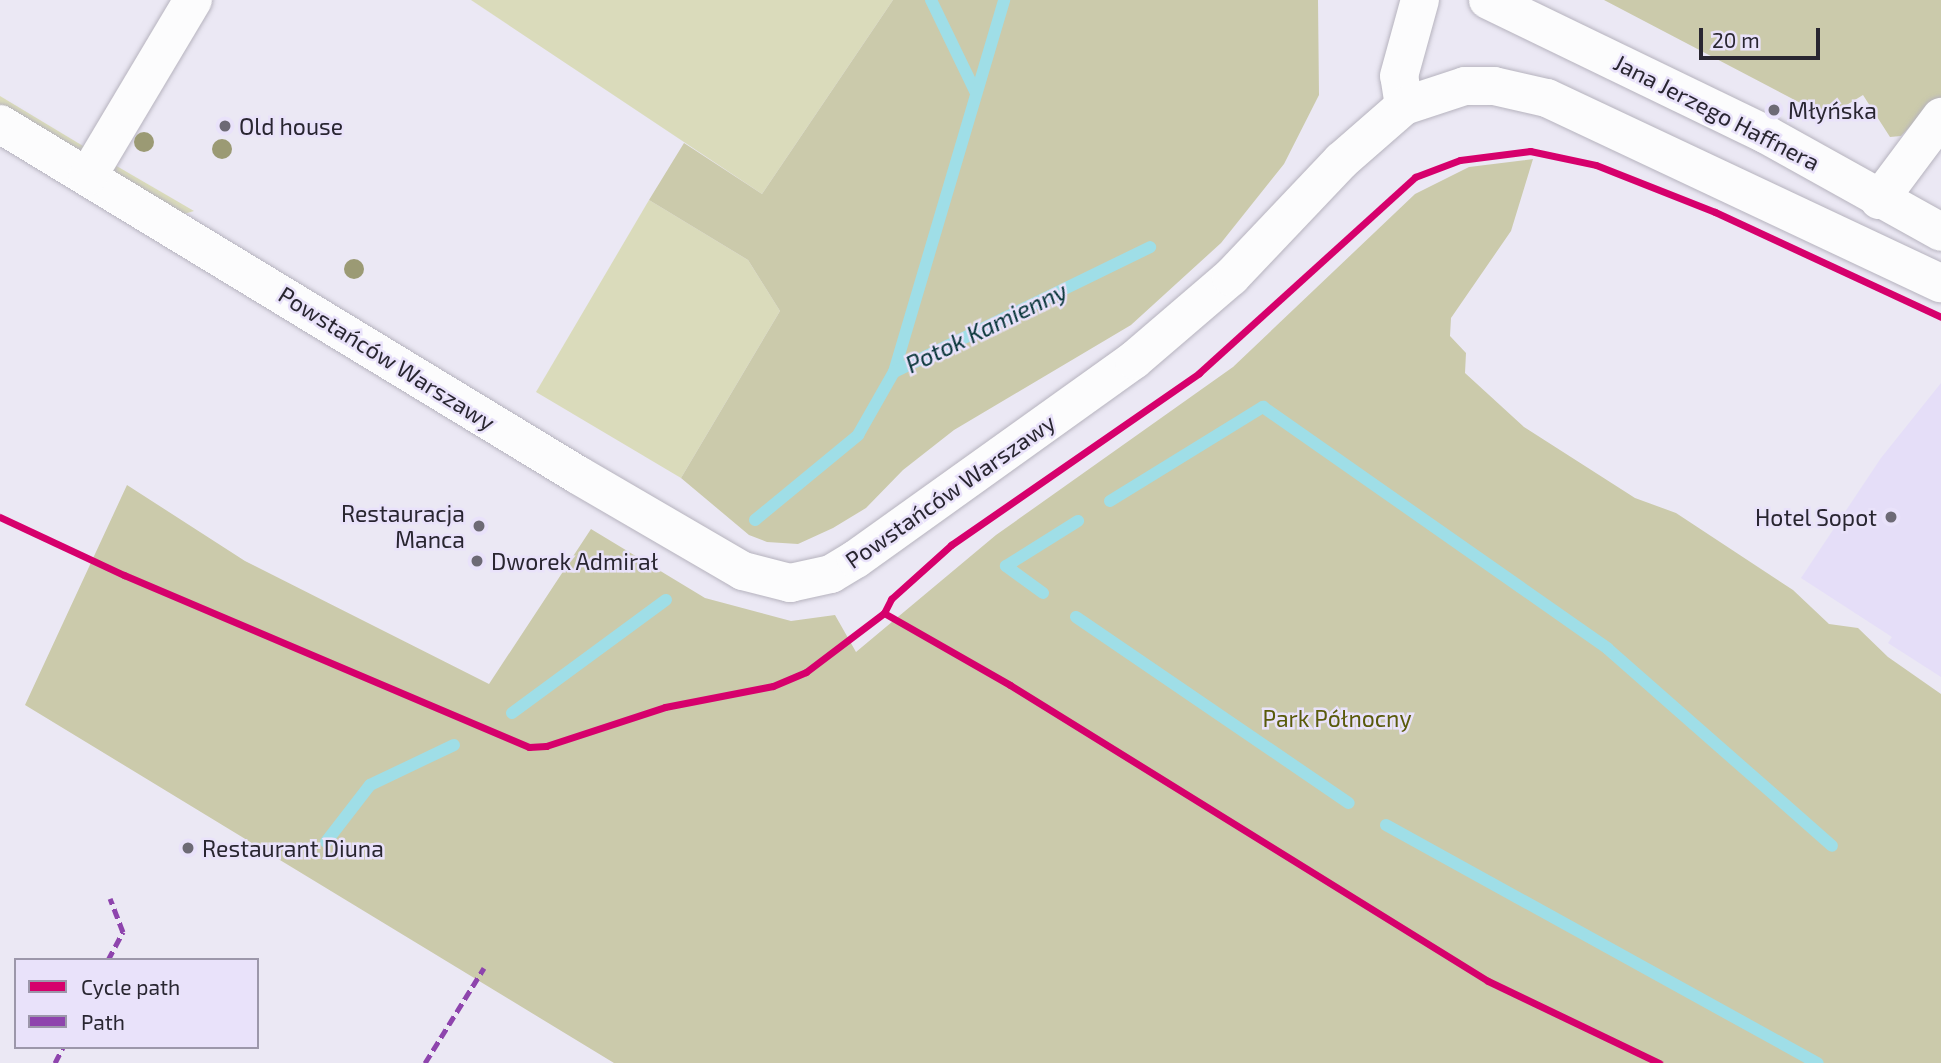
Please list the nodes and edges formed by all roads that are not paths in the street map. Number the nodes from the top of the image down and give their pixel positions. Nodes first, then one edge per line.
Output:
1 (193, 0) edge
2 (1420, 0) edge
3 (1488, 0) edge
4 (1404, 106) junction
5 (1941, 117) edge
6 (0, 124) edge
7 (88, 176) junction
8 (1878, 200) junction
9 (1941, 232) edge
10 (1941, 283) edge

1 - 7 street
2 - 4 street
3 - 8 street, Jana Jerzego Haffnera
4 - 7 street, Powstańców Warszawy
4 - 10 street, Powstańców Warszawy
5 - 8 street
6 - 7 street, Powstańców Warszawy
8 - 9 street, Jana Jerzego Haffnera

